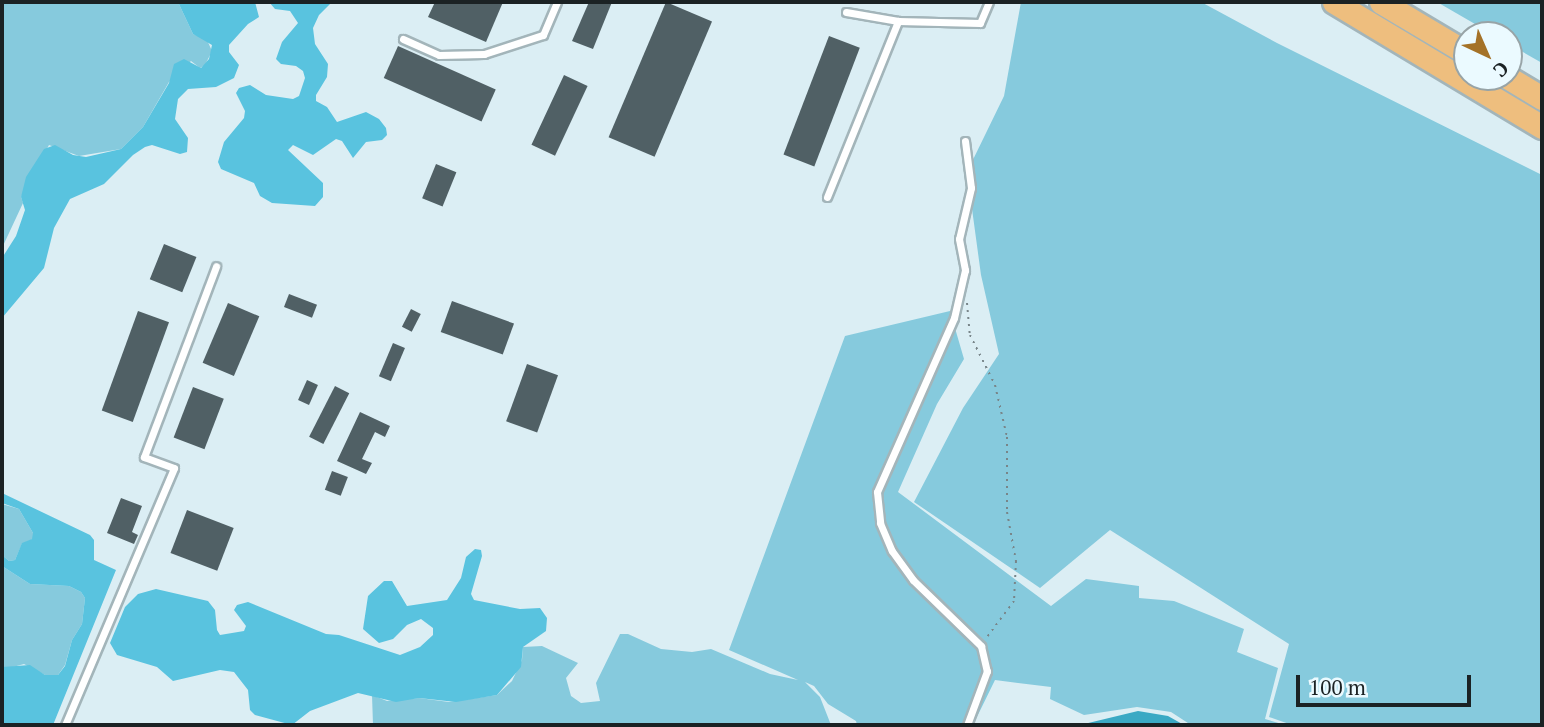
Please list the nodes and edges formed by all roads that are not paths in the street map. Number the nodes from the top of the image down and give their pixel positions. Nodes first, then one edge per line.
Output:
1 (557, 2) edge
2 (989, 2) edge
3 (1334, 2) edge
4 (1381, 2) edge
5 (846, 12) dead end
6 (898, 21) junction
7 (403, 38) dead end
8 (1453, 45) edge
9 (1523, 87) edge
10 (1542, 98) edge
11 (1542, 127) edge
12 (965, 141) dead end
13 (827, 197) dead end
14 (216, 266) dead end
15 (65, 725) edge
16 (967, 725) edge

1 - 7 lane
2 - 6 lane
3 - 11 highway
4 - 8 highway
5 - 6 lane
6 - 13 lane
9 - 10 highway
12 - 16 lane
14 - 15 lane

